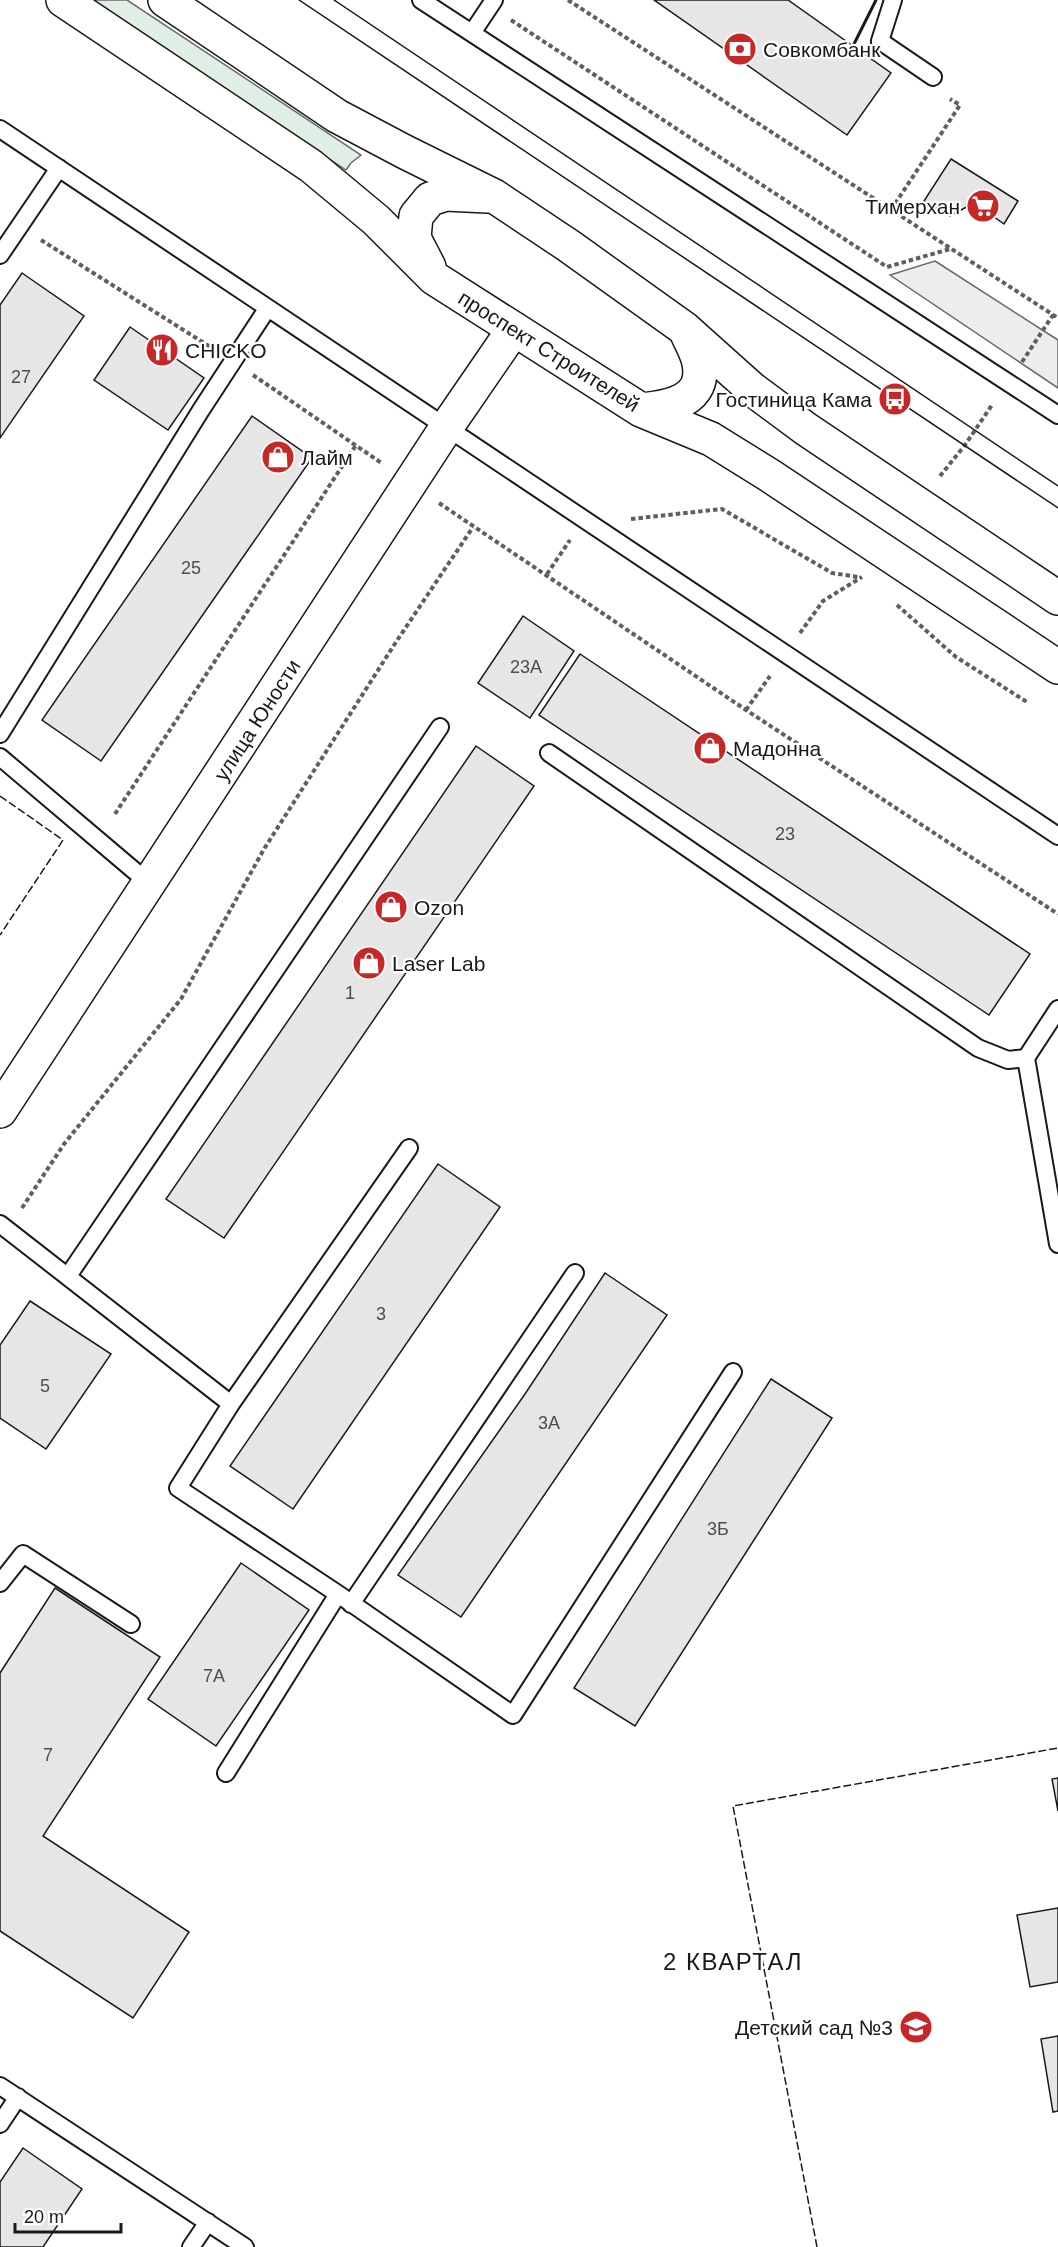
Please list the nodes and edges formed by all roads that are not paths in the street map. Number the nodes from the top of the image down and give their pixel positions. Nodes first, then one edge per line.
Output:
1 (63, 0) edge
2 (165, 0) edge
3 (421, 0) edge
4 (893, 0) edge
5 (491, 3) edge
6 (472, 33) junction
7 (933, 77) road end
8 (0, 129) edge
9 (59, 168) junction
10 (494, 196) junction
11 (0, 255) edge
12 (434, 278) junction
13 (267, 309) junction
14 (685, 329) junction
15 (514, 330) junction
16 (641, 410) junction
17 (1058, 415) edge
18 (447, 429) junction
19 (1058, 598) edge
20 (1058, 667) edge
21 (440, 727) dead end
22 (0, 734) edge
23 (549, 753) dead end
24 (0, 757) edge
25 (1058, 836) edge
26 (150, 884) junction
27 (1058, 1009) edge
28 (1026, 1058) junction
29 (0, 1111) edge
30 (409, 1148) dead end
31 (4, 1227) edge
32 (1058, 1244) edge
33 (575, 1273) dead end
34 (68, 1276) junction
35 (733, 1372) dead end
36 (231, 1404) junction
37 (0, 1583) edge
38 (344, 1599) junction
39 (131, 1624) dead end
40 (226, 1773) dead end
41 (0, 2085) edge
42 (18, 2097) junction
43 (0, 2124) edge
44 (208, 2223) junction
45 (191, 2247) edge
46 (245, 2247) edge

1 - 12 main road, проспект Строителей
2 - 10 main road
3 - 6 lane
4 - 7 lane
5 - 6 lane
6 - 17 lane
8 - 9 lane
9 - 11 lane
9 - 13 lane
10 - 12 main road
10 - 14 main road
12 - 15 main road, проспект Строителей
13 - 18 lane
13 - 22 lane
14 - 16 main road
14 - 19 main road
15 - 16 main road, проспект Строителей
15 - 18 main road, улица Юности
16 - 20 main road, проспект Строителей
18 - 25 lane
18 - 26 main road, улица Юности
21 - 34 lane
23 - 28 lane
24 - 26 lane
26 - 29 main road, улица Юности
27 - 28 lane
28 - 32 lane
30 - 36 lane
31 - 34 lane
33 - 38 lane
34 - 36 lane
35 - 38 lane
36 - 38 lane
37 - 39 lane
38 - 40 lane
41 - 42 lane
42 - 43 lane
42 - 44 lane
44 - 45 lane
44 - 46 lane

